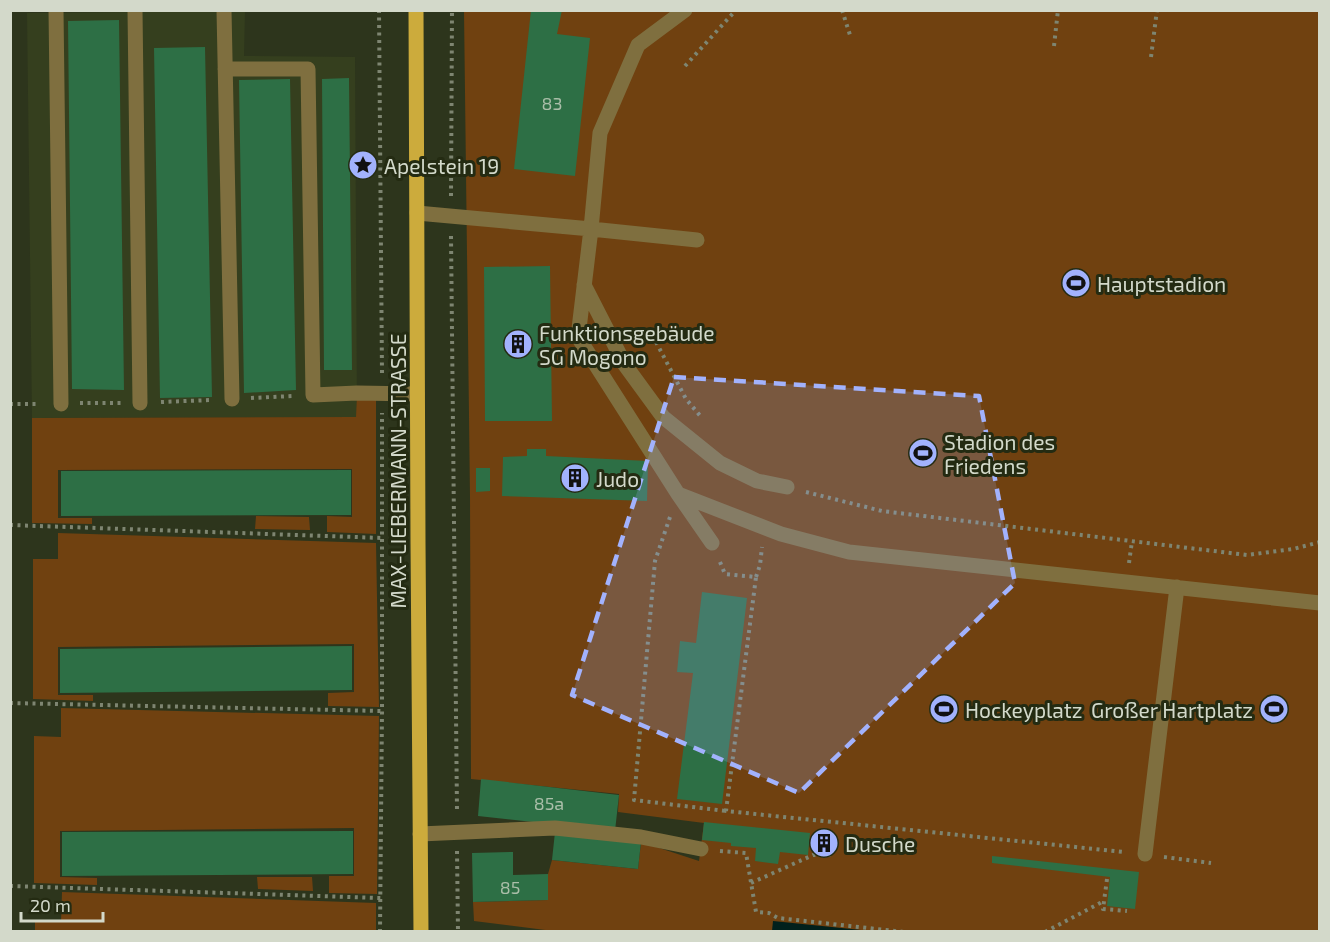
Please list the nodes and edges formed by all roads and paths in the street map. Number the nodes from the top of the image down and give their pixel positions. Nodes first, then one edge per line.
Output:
1 (56, 10) edge
2 (135, 10) edge
3 (224, 10) edge
4 (380, 10) edge
5 (416, 10) edge
6 (452, 10) edge
7 (685, 10) edge
8 (736, 10) edge
9 (842, 10) edge
10 (1058, 10) edge
11 (1157, 10) edge
12 (850, 35) dead end
13 (1054, 46) dead end
14 (1151, 57) dead end
15 (685, 66) dead end
16 (225, 69) junction
17 (417, 213) junction
18 (451, 215) junction
19 (591, 229) junction
20 (697, 240) dead end
21 (584, 285) junction
22 (656, 342) dead end
23 (382, 393) junction
24 (417, 394) junction
25 (232, 399) dead end
26 (140, 403) dead end
27 (61, 404) dead end
28 (707, 424) dead end
29 (787, 488) joint
30 (678, 494) junction
31 (10, 525) edge
32 (383, 538) junction
33 (763, 540) dead end
34 (1320, 542) edge
35 (712, 543) joint
36 (756, 577) junction
37 (1177, 587) junction
38 (1320, 603) edge
39 (10, 703) edge
40 (382, 711) junction
41 (726, 811) junction
42 (457, 833) junction
43 (420, 834) junction
44 (701, 849) joint
45 (1145, 854) junction
46 (831, 855) dead end
47 (1211, 863) dead end
48 (1107, 879) dead end
49 (751, 883) junction
50 (10, 886) edge
51 (381, 898) junction
52 (1104, 901) junction
53 (1127, 911) dead end
54 (380, 932) edge
55 (421, 932) edge
56 (458, 932) edge
57 (904, 932) edge
58 (1045, 932) edge

1 - 27 lane
2 - 26 lane
3 - 16 lane
4 - 23 path
5 - 17 main road, MAX-LIEBERMANN-STRASSE
6 - 18 path
7 - 19 lane
8 - 15 path
9 - 12 path
10 - 13 path
11 - 14 path
16 - 23 lane
16 - 25 lane
17 - 18 lane
17 - 24 main road, MAX-LIEBERMANN-STRASSE
18 - 19 lane
18 - 42 path
19 - 20 lane
19 - 21 lane
21 - 29 lane
21 - 30 lane
22 - 28 path
23 - 24 lane
23 - 32 path
24 - 43 main road, MAX-LIEBERMANN-STRASSE
29 - 34 path
30 - 35 lane
30 - 37 lane
30 - 41 path
31 - 32 path
32 - 40 path
33 - 36 path
35 - 36 path
36 - 41 path
37 - 38 lane
37 - 45 lane
39 - 40 path
40 - 51 path
41 - 45 path
42 - 43 lane
42 - 44 lane
42 - 56 path
43 - 55 main road, MAX-LIEBERMANN-STRASSE
44 - 49 path
45 - 47 path
46 - 49 path
48 - 52 path
49 - 57 path
50 - 51 path
51 - 54 path
52 - 53 path
52 - 58 path

